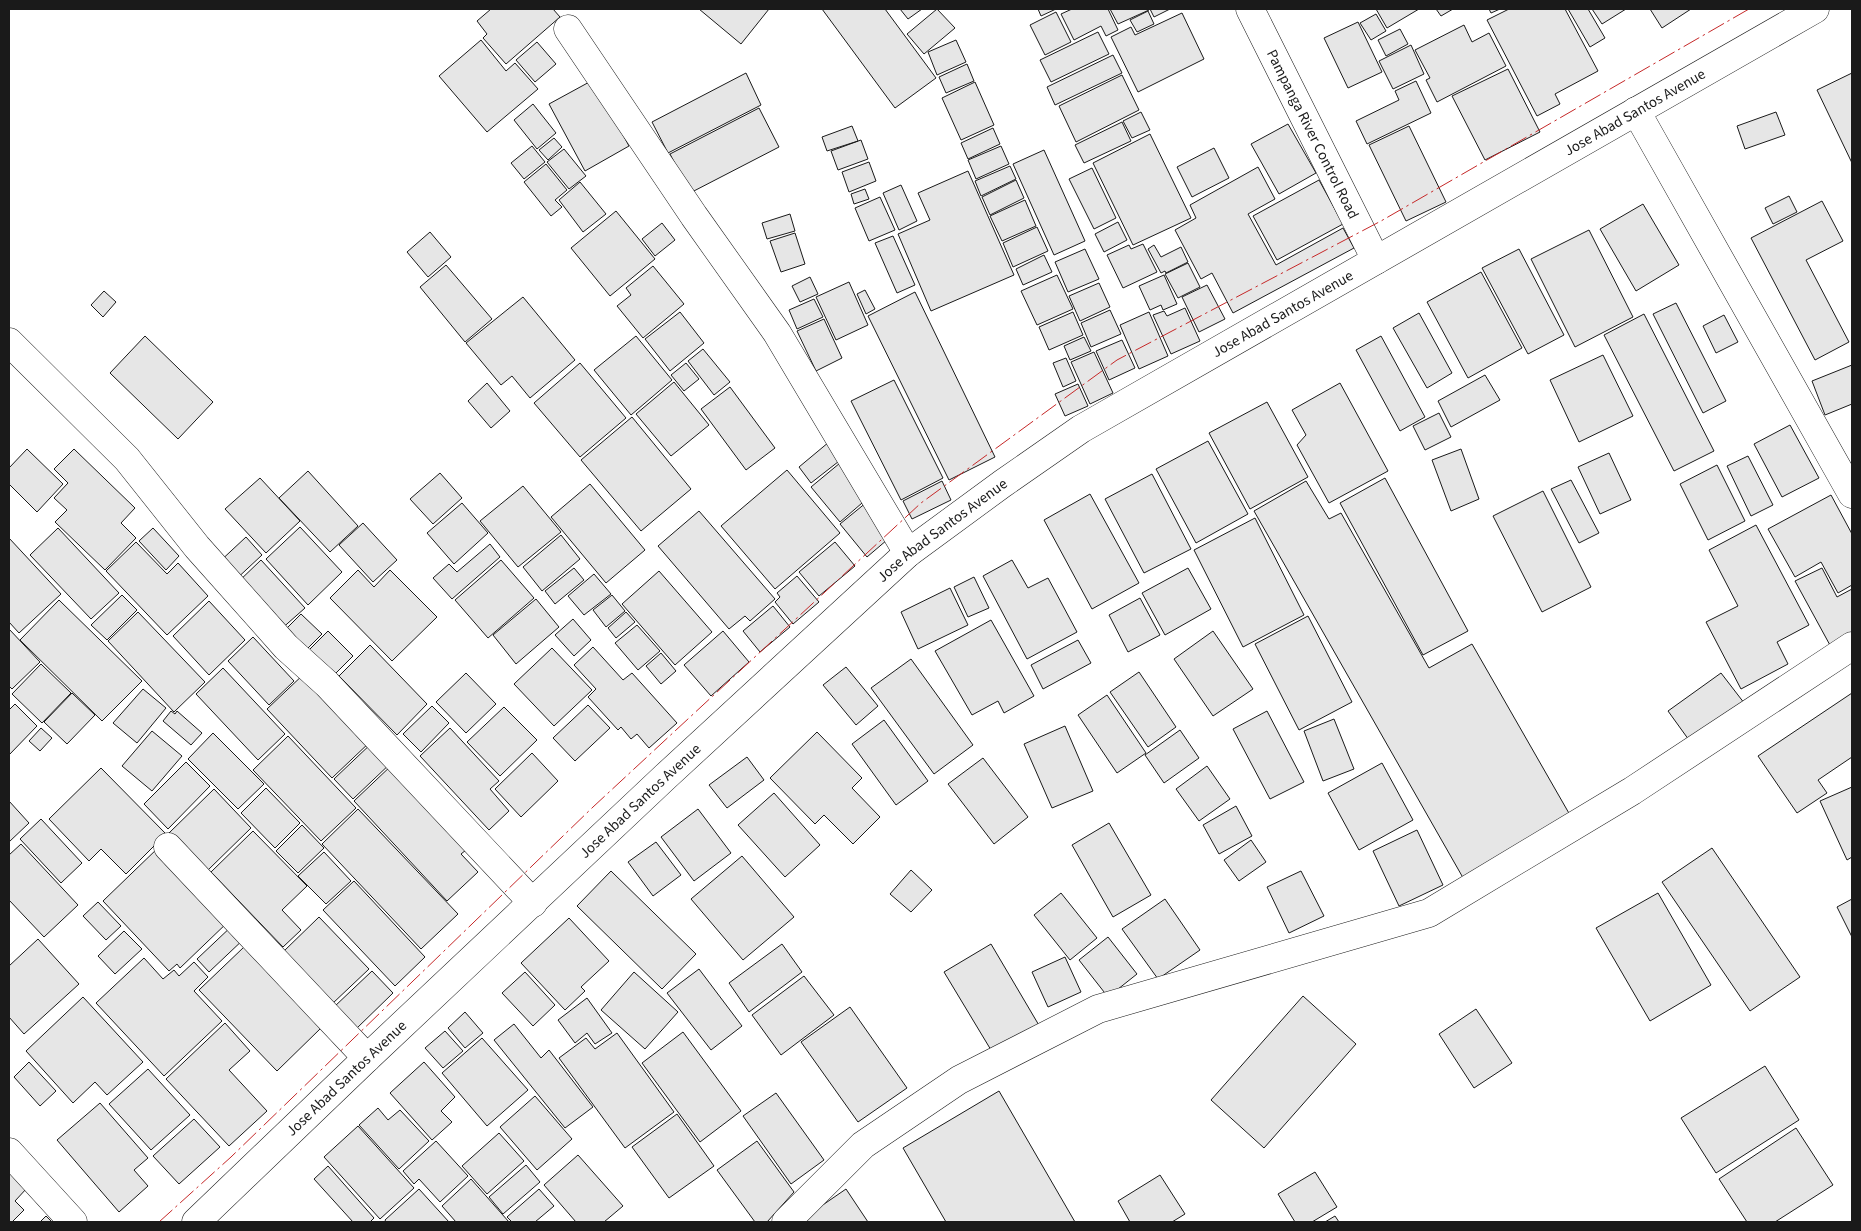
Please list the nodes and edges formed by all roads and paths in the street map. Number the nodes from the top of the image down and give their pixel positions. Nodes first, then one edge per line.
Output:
1 (1250, 9) edge
2 (1814, 9) edge
3 (568, 29) dead end
4 (1636, 111) junction
5 (1376, 260) junction
6 (9, 342) edge
7 (1851, 491) edge
8 (908, 554) junction
9 (1852, 646) edge
10 (168, 847) dead end
11 (532, 903) junction
12 (367, 1058) junction
13 (9, 1152) edge
14 (74, 1222) edge
15 (196, 1222) edge
16 (786, 1222) edge

1 - 5 main road, Pampanga River Control Road
2 - 4 main road, Jose Abad Santos Avenue
3 - 8 main road
4 - 5 main road, Jose Abad Santos Avenue
4 - 7 main road
5 - 8 main road, Jose Abad Santos Avenue
6 - 11 main road
8 - 11 main road, Jose Abad Santos Avenue
9 - 16 main road
10 - 12 main road
11 - 12 main road, Jose Abad Santos Avenue
12 - 15 main road, Jose Abad Santos Avenue
13 - 14 main road

